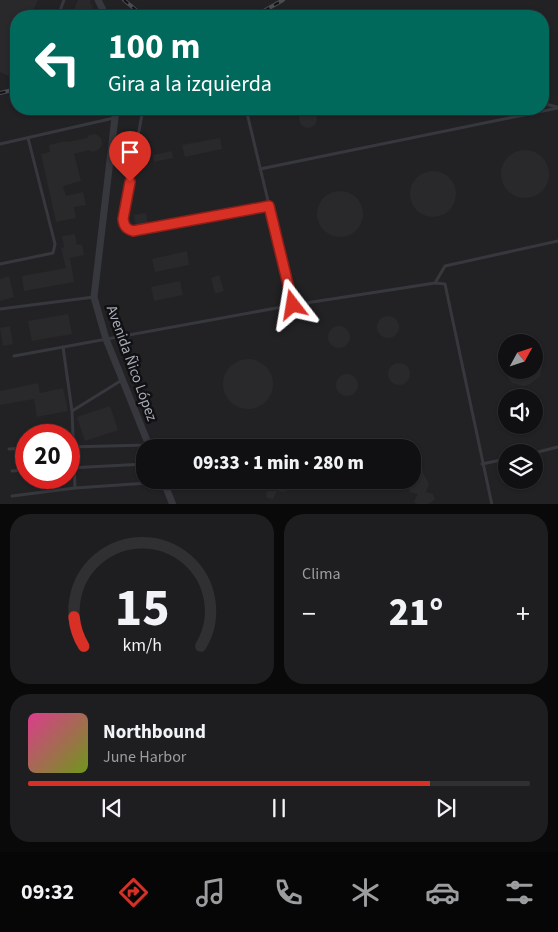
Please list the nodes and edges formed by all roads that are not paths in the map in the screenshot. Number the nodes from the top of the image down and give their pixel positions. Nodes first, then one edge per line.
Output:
1 (549, 105) edge
2 (549, 110) edge
3 (115, 115) edge
4 (142, 115) edge
5 (247, 115) edge
6 (524, 115) edge
7 (115, 118) junction
8 (28, 138) junction
9 (0, 144) edge
10 (260, 169) junction
11 (269, 206) junction
12 (558, 241) edge
13 (0, 264) edge
14 (435, 284) junction
15 (94, 297) junction
16 (293, 305) junction
17 (0, 309) edge
18 (106, 339) junction
19 (63, 346) junction
20 (14, 356) dead end
21 (122, 380) junction
22 (72, 411) junction
23 (73, 424) edge
24 (146, 439) edge
25 (136, 446) edge
26 (80, 447) edge
27 (558, 447) edge
28 (9, 448) dead end
29 (15, 448) edge
30 (543, 451) edge
31 (498, 461) edge
32 (482, 464) junction
33 (136, 465) edge
34 (80, 468) edge
35 (12, 471) dead end
36 (15, 471) edge
37 (136, 483) edge
38 (80, 488) edge
39 (68, 489) edge
40 (166, 489) edge
41 (12, 496) dead end
42 (173, 504) edge
43 (492, 504) edge

1 - 2 lane
3 - 7 street, Avenida Ñico López
4 - 11 lane
5 - 10 lane
6 - 10 lane
7 - 8 lane
7 - 15 street, Avenida Ñico López
8 - 9 lane
8 - 13 lane
10 - 11 lane
11 - 16 lane
12 - 14 lane
14 - 16 lane
14 - 32 lane
15 - 17 lane
15 - 18 street, Avenida Ñico López
16 - 18 lane
18 - 19 lane
18 - 21 street, Avenida Ñico López
19 - 20 lane
19 - 22 lane
21 - 22 lane
21 - 24 street, Avenida Ñico López
22 - 23 lane
25 - 26 lane
27 - 30 lane
28 - 29 lane
31 - 32 lane
32 - 43 lane
33 - 34 lane
35 - 36 lane
37 - 38 lane
39 - 41 lane
40 - 42 street

